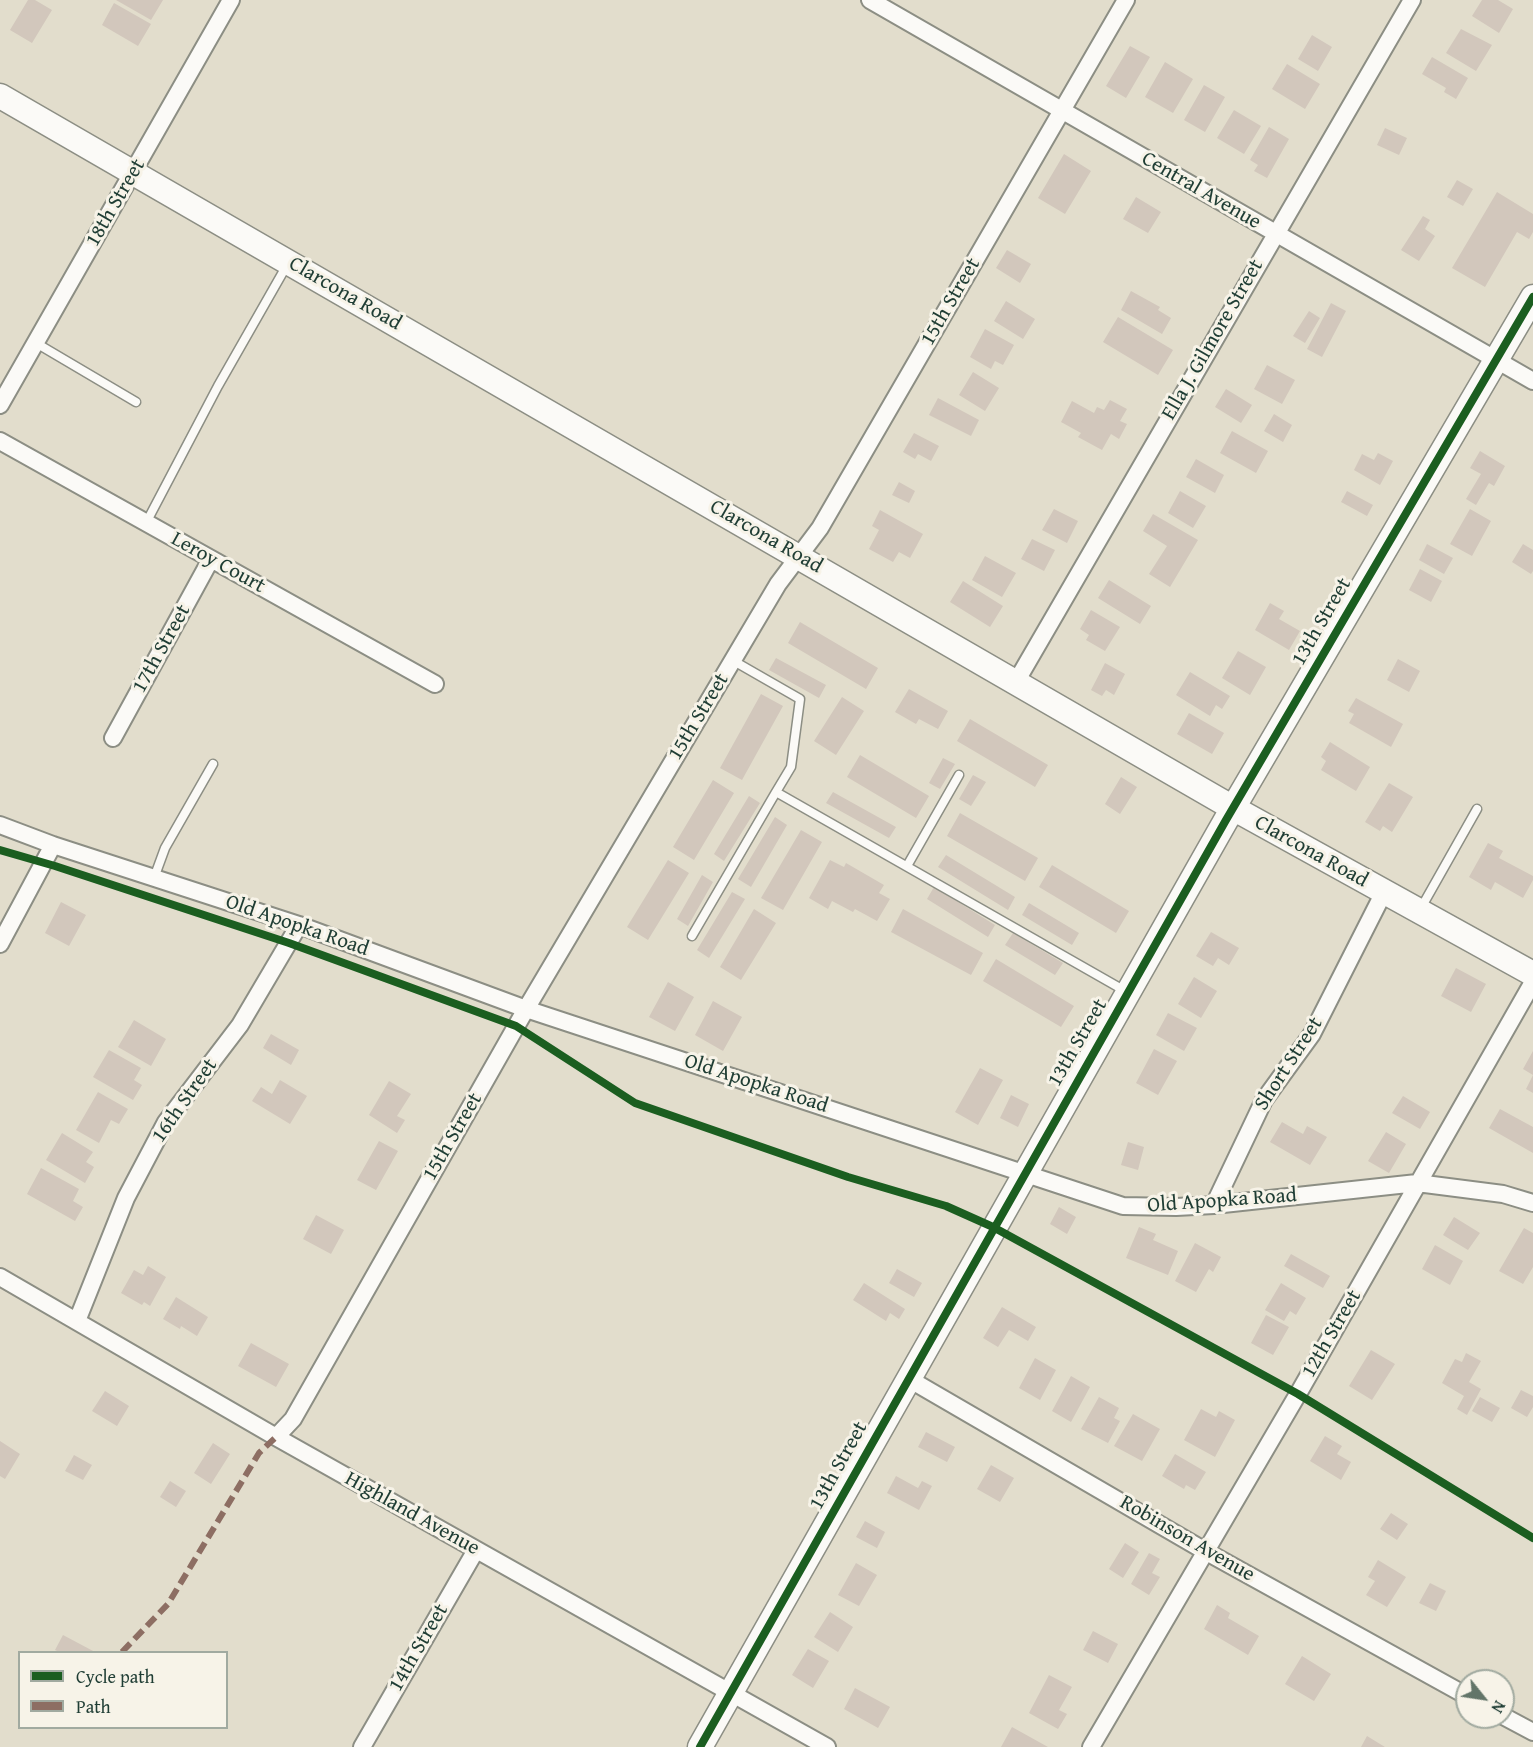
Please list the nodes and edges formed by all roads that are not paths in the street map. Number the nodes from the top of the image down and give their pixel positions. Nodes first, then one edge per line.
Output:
1 (231, 0) edge
2 (870, 0) edge
3 (1126, 0) edge
4 (1412, 0) edge
5 (0, 96) edge
6 (1062, 111) junction
7 (134, 173) junction
8 (1275, 233) junction
9 (289, 262) junction
10 (1533, 297) edge
11 (36, 343) junction
12 (1496, 360) junction
13 (1533, 381) edge
14 (136, 402) dead end
15 (0, 405) edge
16 (0, 441) edge
17 (146, 523) junction
18 (799, 556) junction
19 (211, 560) junction
20 (732, 660) junction
21 (1016, 682) junction
22 (435, 684) dead end
23 (113, 738) dead end
24 (213, 764) dead end
25 (959, 775) dead end
26 (776, 792) junction
27 (1233, 808) junction
28 (1477, 809) dead end
29 (0, 825) edge
30 (53, 846) junction
31 (907, 866) junction
32 (154, 878) junction
33 (1384, 892) junction
34 (1419, 912) junction
35 (299, 925) junction
36 (692, 936) dead end
37 (0, 944) edge
38 (1533, 975) edge
39 (1533, 982) edge
40 (1128, 992) junction
41 (526, 1008) junction
42 (1025, 1173) junction
43 (1418, 1184) junction
44 (1533, 1203) edge
45 (1214, 1205) junction
46 (0, 1276) edge
47 (77, 1321) junction
48 (909, 1379) junction
49 (276, 1437) junction
50 (476, 1550) junction
51 (1205, 1551) junction
52 (1455, 1689) edge
53 (731, 1693) junction
54 (1515, 1722) edge
55 (1533, 1732) edge
56 (362, 1747) edge
57 (700, 1747) edge
58 (827, 1747) edge
59 (1091, 1747) edge

1 - 7 street, 18th Street
2 - 6 street, Central Avenue
3 - 6 street, 15th Street
4 - 8 street, Ella J. Gilmore Street
5 - 7 main road, Clarcona Road
6 - 8 street, Central Avenue
6 - 18 street, 15th Street
7 - 9 main road, Clarcona Road
7 - 11 street, 18th Street
8 - 12 street, Central Avenue
8 - 21 street, Ella J. Gilmore Street
9 - 17 lane
9 - 18 main road, Clarcona Road
10 - 12 main road, 13th Street
11 - 14 lane
11 - 15 street, 18th Street
12 - 13 street, Central Avenue
12 - 27 main road, 13th Street
16 - 17 street, Leroy Court
17 - 19 street, Leroy Court
18 - 20 street, 15th Street
18 - 21 main road, Clarcona Road
19 - 22 street, Leroy Court
19 - 23 street, 17th Street
20 - 26 lane
20 - 41 street, 15th Street
21 - 27 main road, Clarcona Road
24 - 32 lane
25 - 31 lane
26 - 31 lane
26 - 36 lane
27 - 33 main road, Clarcona Road
27 - 40 main road, 13th Street
28 - 34 lane
29 - 30 street, Old Apopka Road
30 - 32 street, Old Apopka Road
30 - 37 street
31 - 40 lane
32 - 35 street, Old Apopka Road
33 - 34 main road, Clarcona Road
33 - 45 street, Short Street
34 - 38 main road, Clarcona Road
35 - 41 street, Old Apopka Road
35 - 47 street, 16th Street
39 - 43 street, 12th Street
40 - 42 main road, 13th Street
41 - 42 street, Old Apopka Road
41 - 49 street, 15th Street
42 - 45 street, Old Apopka Road
42 - 48 main road, 13th Street
43 - 44 street, Old Apopka Road
43 - 45 street, Old Apopka Road
43 - 51 street, 12th Street
46 - 47 street, Highland Avenue
47 - 49 street, Highland Avenue
48 - 51 street, Robinson Avenue
48 - 53 main road, 13th Street
49 - 50 street, Highland Avenue
50 - 53 street, Highland Avenue
50 - 56 street, 14th Street
51 - 52 street, Robinson Avenue
51 - 59 street, 12th Street
53 - 57 main road, 13th Street
53 - 58 street, Highland Avenue
54 - 55 street

